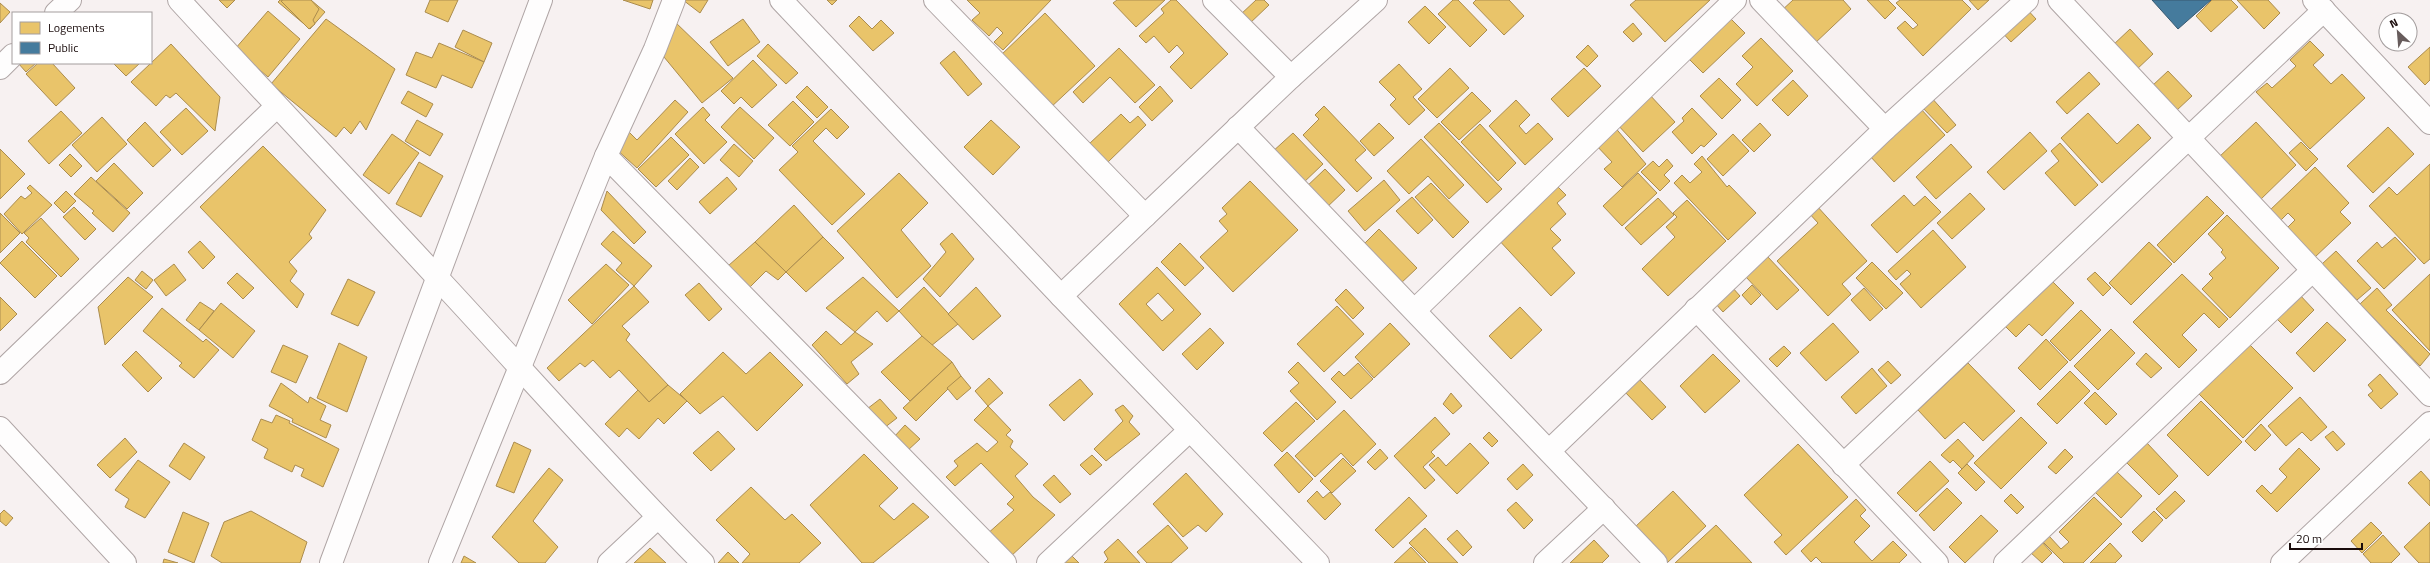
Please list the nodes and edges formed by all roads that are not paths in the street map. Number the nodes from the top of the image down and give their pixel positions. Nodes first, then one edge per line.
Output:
1 (70, 0) edge
2 (179, 0) edge
3 (541, 0) edge
4 (674, 0) edge
5 (781, 0) edge
6 (935, 0) edge
7 (1214, 0) edge
8 (1376, 0) edge
9 (1735, 0) edge
10 (1761, 0) edge
11 (2027, 0) edge
12 (2059, 0) edge
13 (2319, 5) edge
14 (57, 12) edge
15 (12, 56) edge
16 (0, 68) edge
17 (1291, 77) junction
18 (276, 107) junction
19 (2430, 123) edge
20 (1238, 127) junction
21 (1885, 129) junction
22 (2189, 139) junction
23 (606, 156) junction
24 (1145, 216) junction
25 (2314, 270) junction
26 (436, 277) junction
27 (1061, 296) junction
28 (1696, 309) junction
29 (1415, 310) junction
30 (520, 369) junction
31 (0, 373) edge
32 (2430, 395) edge
33 (2430, 423) edge
34 (0, 428) edge
35 (1190, 430) junction
36 (1549, 451) junction
37 (1843, 465) junction
38 (1604, 508) junction
39 (658, 517) junction
40 (125, 563) edge
41 (331, 563) edge
42 (440, 563) edge
43 (609, 563) edge
44 (703, 563) edge
45 (1005, 563) edge
46 (1048, 563) edge
47 (1318, 563) edge
48 (1545, 563) edge
49 (1656, 563) edge
50 (1937, 563) edge
51 (2005, 563) edge
52 (2282, 563) edge

1 - 14 street
2 - 18 street
3 - 26 street
4 - 23 street
5 - 27 street
6 - 24 street
7 - 17 street
8 - 17 street
9 - 29 street
10 - 21 street
11 - 21 street
12 - 22 street
13 - 19 street
13 - 22 street
15 - 16 street
17 - 20 street
18 - 26 street
18 - 31 street
20 - 24 street
20 - 29 street
21 - 28 street
22 - 25 street
22 - 37 street
23 - 30 street
23 - 45 street
24 - 27 street
25 - 32 street
25 - 51 street
26 - 30 street
26 - 41 street
27 - 35 street
28 - 36 street
28 - 37 street
29 - 36 street
30 - 39 street
30 - 42 street
33 - 52 street
34 - 40 street
35 - 46 street
35 - 47 street
36 - 38 street
37 - 50 street
38 - 48 street
38 - 49 street
39 - 43 street
39 - 44 street

